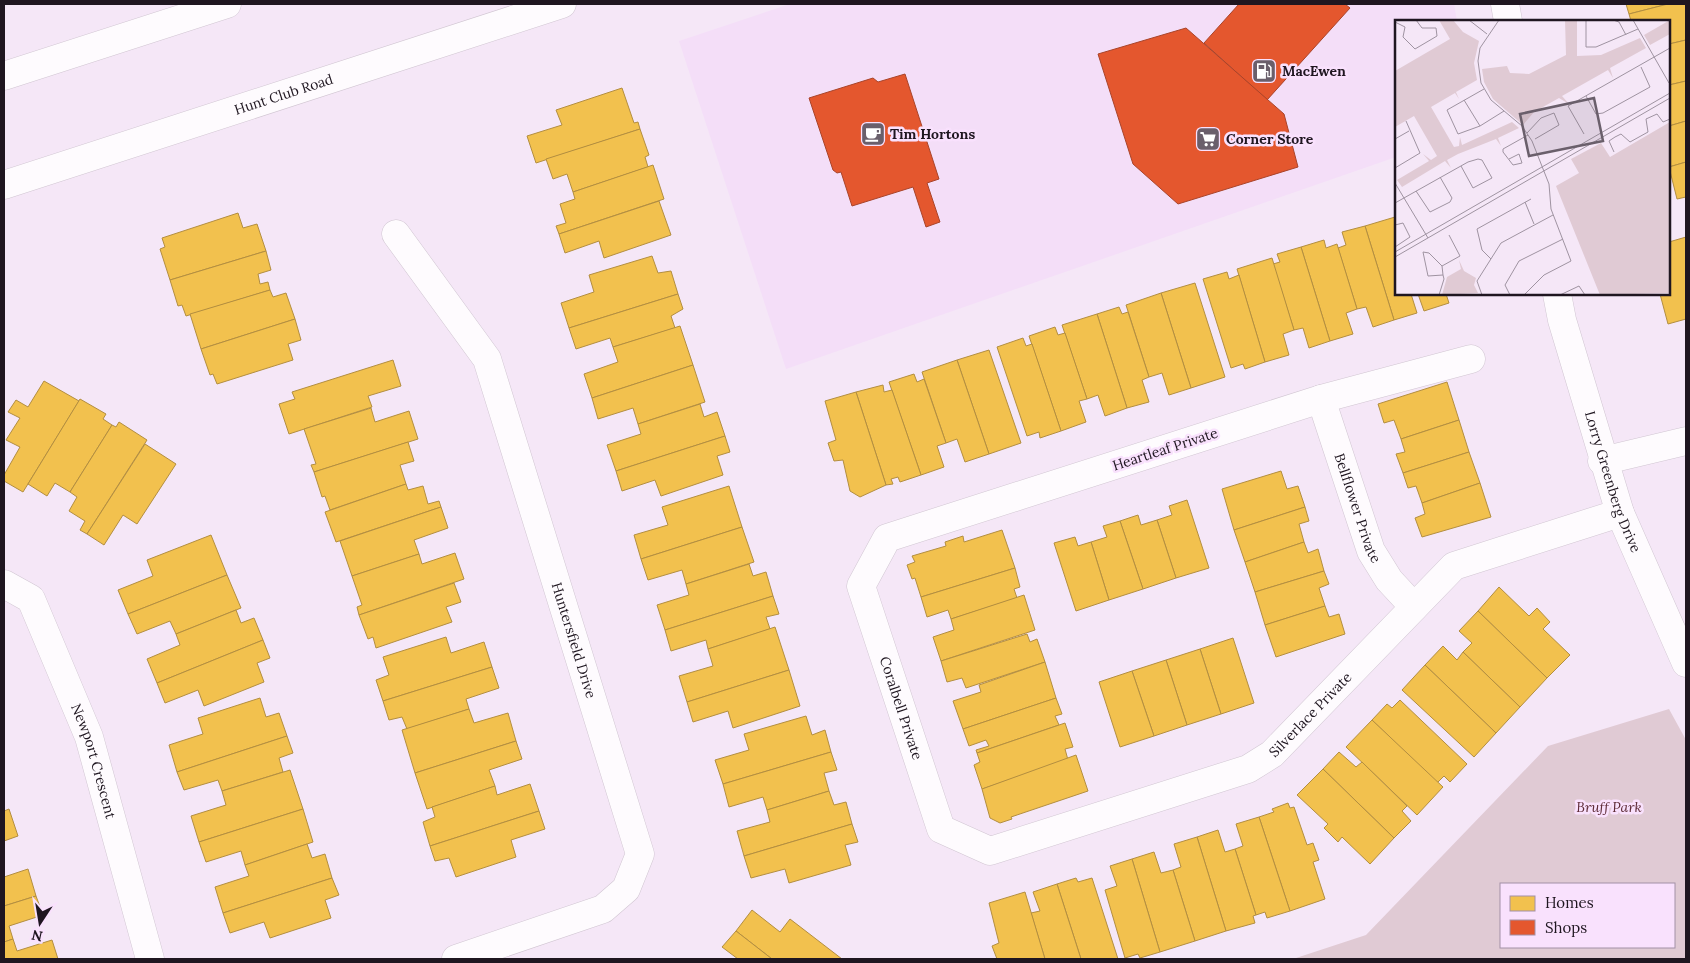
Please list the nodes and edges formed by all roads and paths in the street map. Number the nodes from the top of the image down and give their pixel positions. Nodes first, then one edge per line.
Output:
1 (227, 4) edge
2 (562, 4) edge
3 (1505, 4) edge
4 (1508, 20) edge
5 (4, 76) edge
6 (4, 185) edge
7 (396, 234) dead end
8 (1557, 295) edge
9 (1471, 359) dead end
10 (1321, 399) junction
11 (1686, 441) edge
12 (1602, 461) junction
13 (1620, 513) junction
14 (874, 563) joint
15 (4, 584) edge
16 (1414, 607) junction
17 (1686, 663) edge
18 (965, 840) joint
19 (150, 959) edge
20 (456, 959) edge

1 - 5 street
2 - 6 street, Hunt Club Road
3 - 4 street
7 - 20 street, Huntersfield Drive
8 - 12 street, Lorry Greenberg Drive
9 - 10 street, Heartleaf Private
10 - 14 street, Heartleaf Private
10 - 16 street, Bellflower Private
11 - 12 street
12 - 13 street, Lorry Greenberg Drive
13 - 16 street, Silverlace Private
13 - 17 street, Lorry Greenberg Drive
14 - 18 street, Coralbell Private
15 - 19 street, Newport Crescent
16 - 18 street, Silverlace Private

